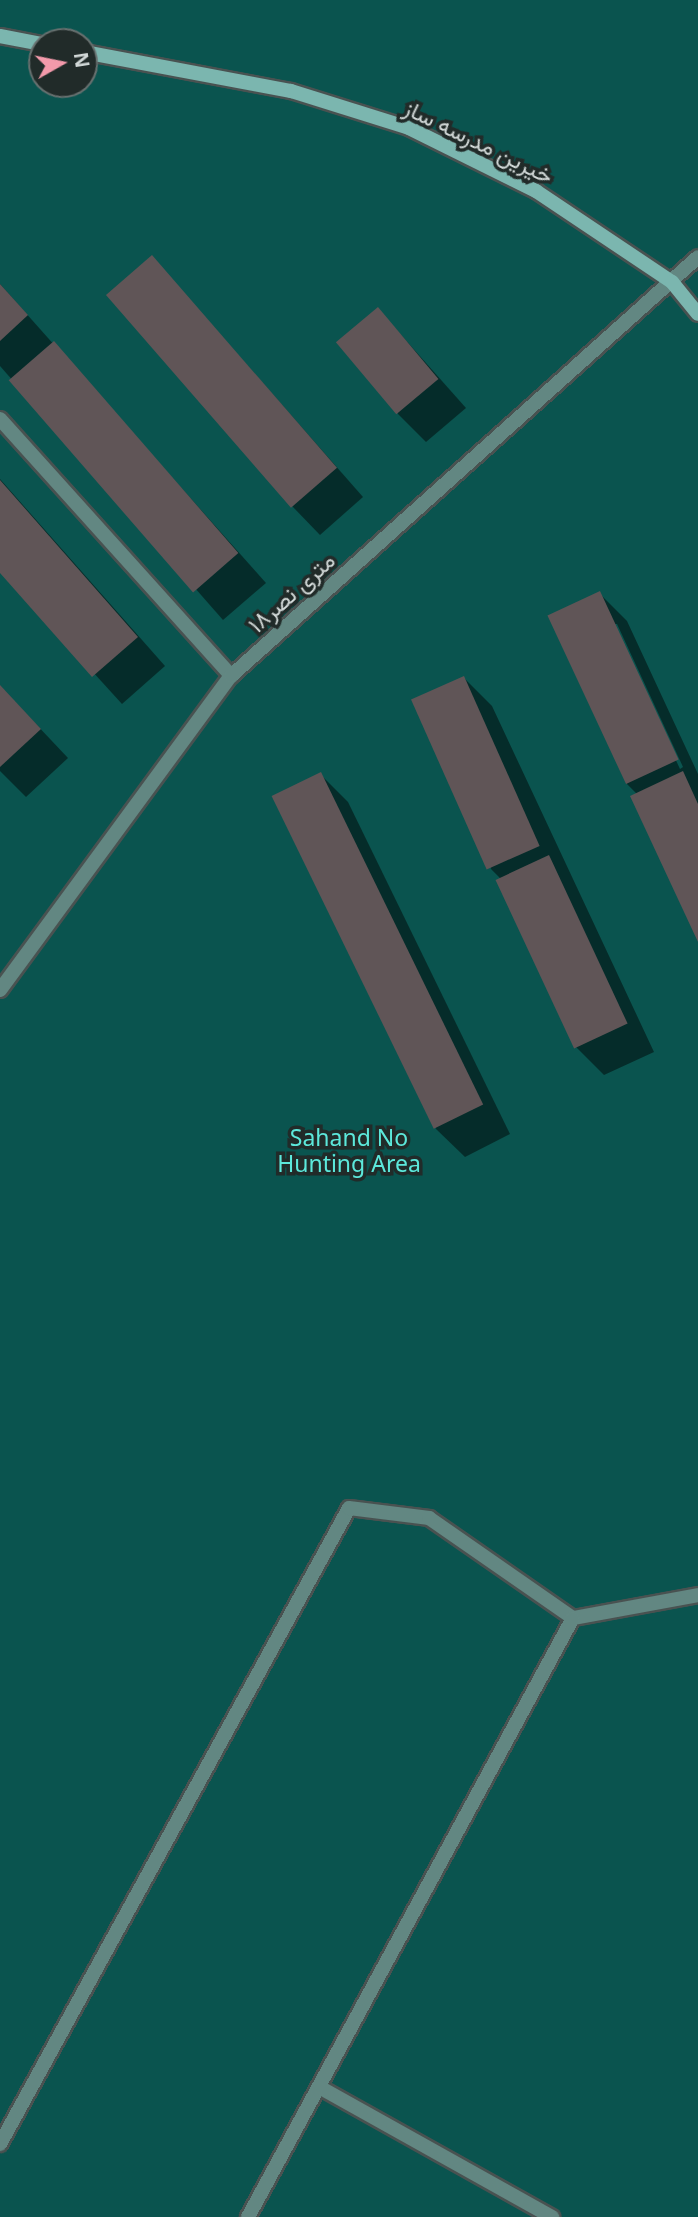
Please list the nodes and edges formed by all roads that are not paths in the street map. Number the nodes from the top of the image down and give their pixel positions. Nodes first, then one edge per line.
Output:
1 (0, 36) edge
2 (28, 41) edge
3 (98, 55) edge
4 (698, 257) edge
5 (672, 282) junction
6 (698, 314) edge
7 (0, 419) edge
8 (231, 676) junction
9 (0, 990) edge
10 (698, 1595) edge
11 (573, 1618) junction
12 (321, 2088) junction
13 (0, 2144) edge
14 (248, 2217) edge
15 (552, 2217) edge

1 - 2 street
3 - 5 street, خیرین مدرسه ساز
4 - 5 street, ۱۸متری نصر
5 - 6 street, خیرین مدرسه ساز
5 - 8 street, ۱۸متری نصر
7 - 8 street
8 - 9 street, ۱۸متری نصر
10 - 11 street
11 - 12 street
11 - 13 street
12 - 14 street
12 - 15 street

